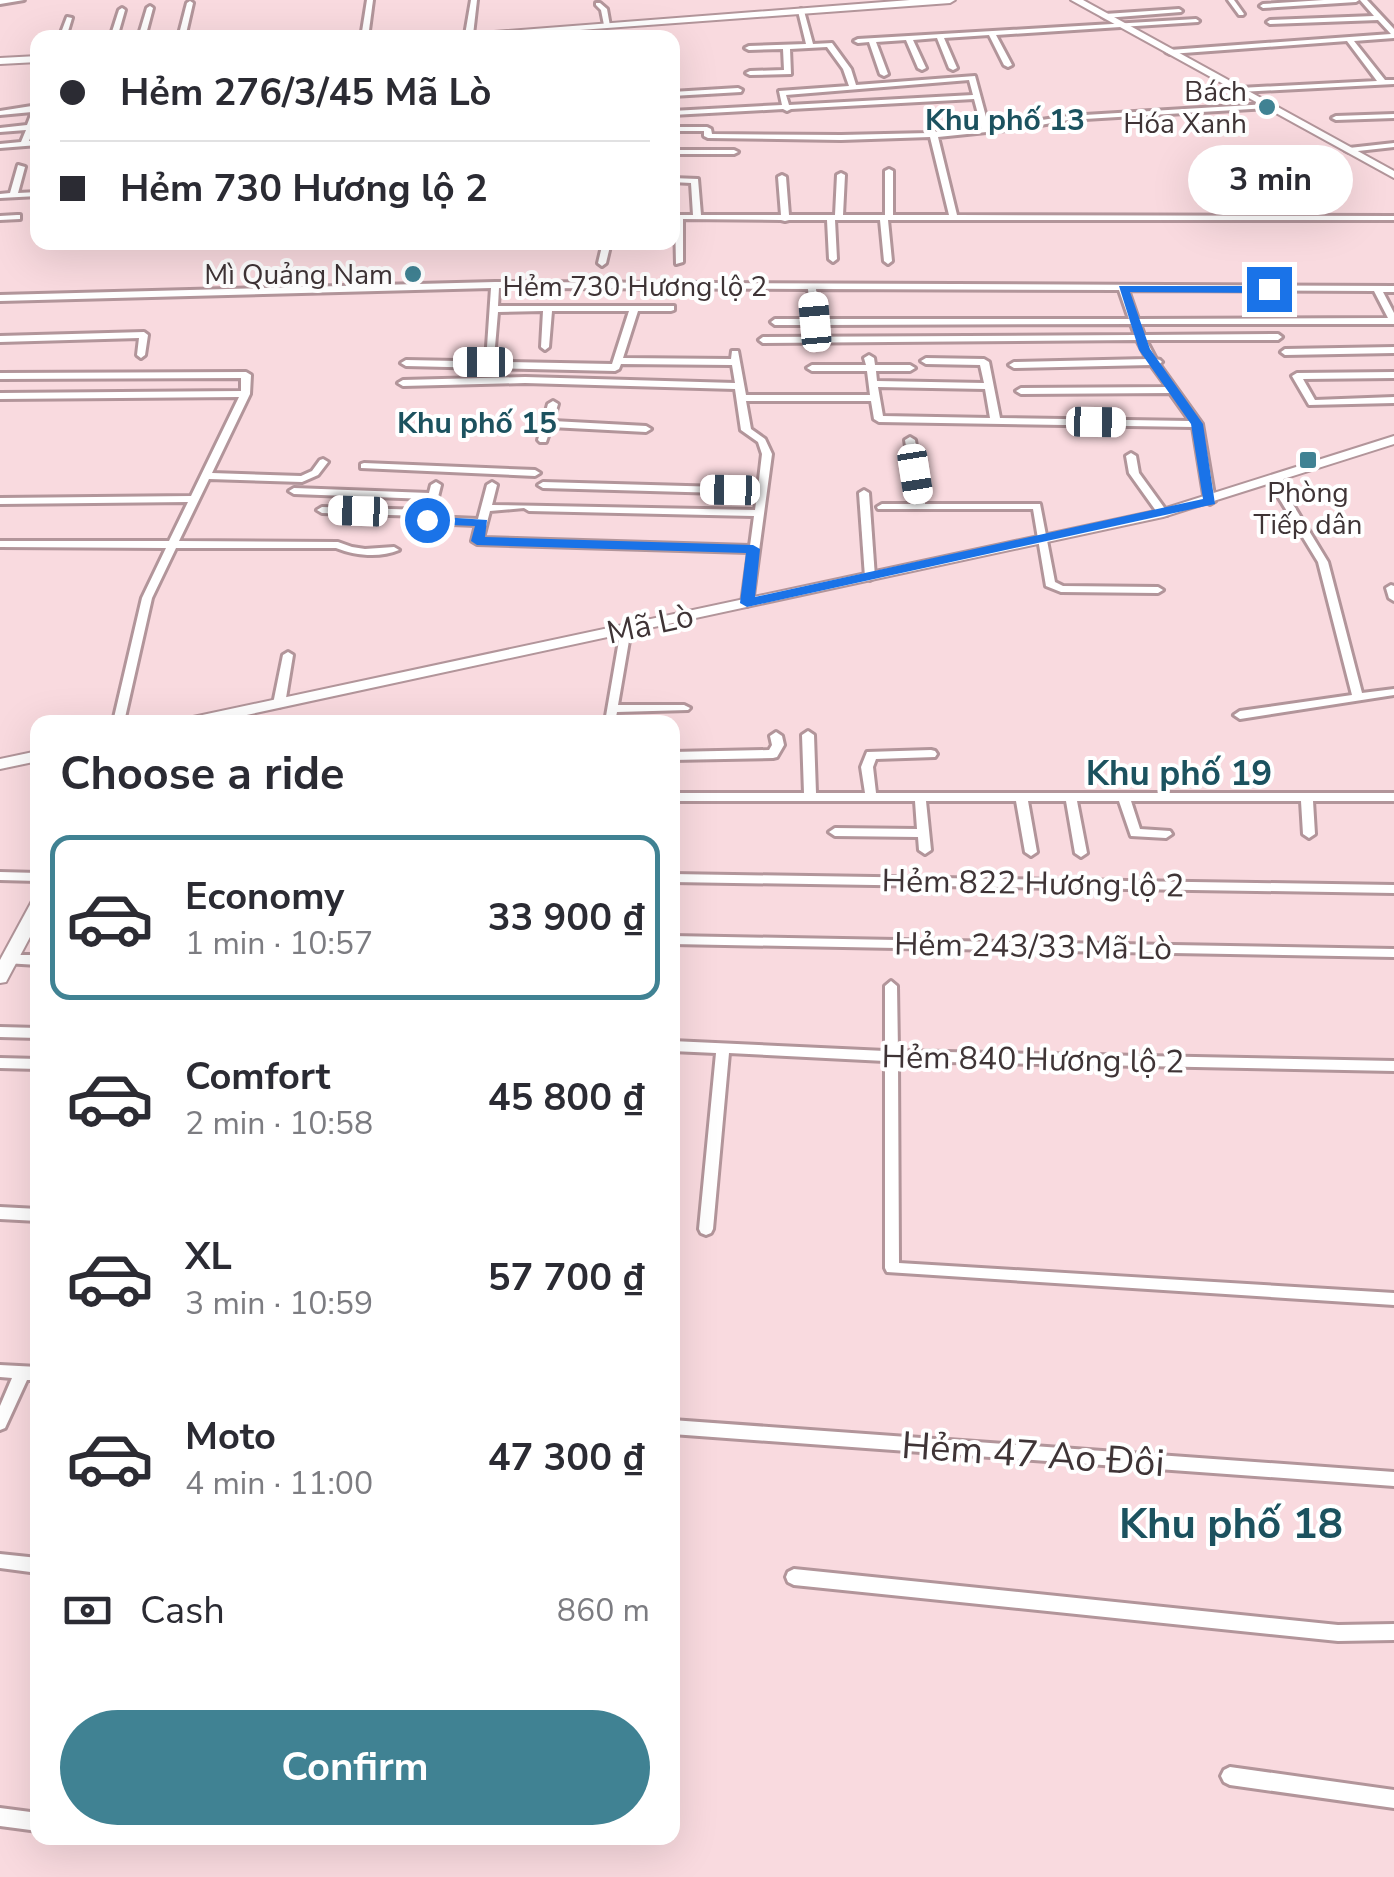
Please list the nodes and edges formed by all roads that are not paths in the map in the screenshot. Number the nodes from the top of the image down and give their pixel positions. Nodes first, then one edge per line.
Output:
1 (21, 0) edge
2 (370, 0) edge
3 (474, 0) edge
4 (950, 0) edge
5 (1076, 0) edge
6 (1231, 0) edge
7 (1360, 0) edge
8 (0, 2) edge
9 (190, 2) dead end
10 (1306, 2) edge
11 (598, 4) dead end
12 (1263, 6) dead end
13 (150, 8) dead end
14 (122, 10) dead end
15 (801, 11) junction
16 (1179, 11) dead end
17 (1394, 13) edge
18 (1241, 14) dead end
19 (1105, 16) junction
20 (1377, 16) junction
21 (69, 18) dead end
22 (1196, 20) dead end
23 (1270, 22) dead end
24 (608, 26) junction
25 (1122, 26) junction
26 (65, 30) edge
27 (116, 30) edge
28 (143, 30) edge
29 (183, 30) edge
30 (365, 30) edge
31 (470, 30) edge
32 (546, 30) edge
33 (992, 34) junction
34 (1394, 34) edge
35 (940, 37) junction
36 (1348, 39) junction
37 (909, 40) junction
38 (858, 41) dead end
39 (872, 41) junction
40 (810, 46) junction
41 (786, 47) junction
42 (749, 48) dead end
43 (1170, 52) junction
44 (30, 59) edge
45 (0, 61) edge
46 (1008, 65) dead end
47 (922, 68) dead end
48 (953, 68) dead end
49 (750, 74) dead end
50 (884, 74) dead end
51 (1394, 82) edge
52 (1383, 83) junction
53 (853, 87) junction
54 (738, 90) dead end
55 (1240, 90) junction
56 (680, 94) edge
57 (976, 97) junction
58 (1268, 106) junction
59 (30, 109) edge
60 (787, 109) junction
61 (680, 113) edge
62 (0, 114) edge
63 (1394, 116) edge
64 (1336, 118) dead end
65 (30, 127) joint
66 (680, 129) edge
67 (986, 129) junction
68 (0, 130) edge
69 (933, 132) junction
70 (30, 143) edge
71 (24, 144) junction
72 (1394, 145) edge
73 (0, 146) edge
74 (1349, 150) junction
75 (680, 152) edge
76 (734, 152) dead end
77 (21, 167) dead end
78 (889, 172) dead end
79 (1394, 174) edge
80 (840, 176) dead end
81 (782, 177) dead end
82 (680, 180) edge
83 (30, 194) edge
84 (13, 195) junction
85 (0, 196) edge
86 (17, 217) dead end
87 (680, 217) edge
88 (0, 218) edge
89 (697, 218) junction
90 (835, 218) junction
91 (886, 218) junction
92 (954, 218) junction
93 (1394, 218) edge
94 (785, 219) junction
95 (605, 250) edge
96 (677, 250) edge
97 (833, 259) dead end
98 (888, 261) dead end
99 (678, 262) dead end
100 (602, 263) dead end
101 (495, 285) junction
102 (812, 288) junction
103 (1123, 289) junction
104 (1378, 290) junction
105 (1394, 290) edge
106 (0, 298) edge
107 (671, 308) dead end
108 (548, 309) junction
109 (634, 309) junction
110 (493, 310) junction
111 (1394, 321) edge
112 (774, 322) dead end
113 (815, 322) junction
114 (1134, 324) junction
115 (1278, 337) dead end
116 (0, 338) edge
117 (1139, 338) junction
118 (763, 340) dead end
119 (817, 340) junction
120 (491, 347) dead end
121 (545, 347) dead end
122 (1394, 350) edge
123 (1284, 352) dead end
124 (141, 355) dead end
125 (926, 362) dead end
126 (1157, 362) junction
127 (406, 363) dead end
128 (870, 363) junction
129 (617, 364) junction
130 (1014, 365) dead end
131 (812, 368) dead end
132 (910, 368) dead end
133 (1394, 375) edge
134 (0, 376) edge
135 (403, 383) dead end
136 (612, 384) junction
137 (875, 384) junction
138 (739, 386) junction
139 (988, 386) junction
140 (1174, 390) junction
141 (1021, 391) dead end
142 (245, 394) junction
143 (0, 396) edge
144 (741, 398) junction
145 (874, 398) junction
146 (1394, 400) edge
147 (553, 404) dead end
148 (995, 420) junction
149 (548, 424) junction
150 (1197, 424) junction
151 (646, 429) dead end
152 (543, 440) dead end
153 (910, 440) dead end
154 (1394, 440) edge
155 (1131, 456) dead end
156 (323, 462) dead end
157 (364, 466) dead end
158 (535, 472) dead end
159 (208, 476) junction
160 (1273, 480) junction
161 (492, 485) dead end
162 (544, 485) dead end
163 (294, 491) dead end
164 (762, 491) junction
165 (864, 493) dead end
166 (196, 499) junction
167 (0, 501) edge
168 (1210, 501) junction
169 (920, 506) junction
170 (882, 507) dead end
171 (486, 508) junction
172 (322, 510) dead end
173 (758, 513) junction
174 (1163, 513) junction
175 (429, 514) junction
176 (482, 522) junction
177 (1044, 539) junction
178 (0, 544) edge
179 (173, 544) junction
180 (753, 549) junction
181 (394, 550) dead end
182 (870, 577) junction
183 (1158, 590) dead end
184 (747, 603) junction
185 (626, 628) junction
186 (288, 654) dead end
187 (1394, 692) edge
188 (1358, 698) junction
189 (279, 704) junction
190 (684, 708) dead end
191 (120, 715) edge
192 (226, 715) edge
193 (611, 715) edge
194 (620, 715) edge
195 (1240, 715) dead end
196 (808, 735) dead end
197 (776, 736) dead end
198 (932, 754) dead end
199 (680, 756) edge
200 (30, 758) edge
201 (0, 764) edge
202 (680, 796) edge
203 (810, 796) junction
204 (871, 796) junction
205 (920, 797) junction
206 (1021, 797) junction
207 (1307, 797) junction
208 (1394, 797) edge
209 (1124, 798) junction
210 (1071, 799) junction
211 (835, 832) dead end
212 (923, 834) junction
213 (1166, 834) dead end
214 (1309, 834) dead end
215 (924, 850) dead end
216 (1031, 852) dead end
217 (1081, 853) dead end
218 (0, 876) edge
219 (30, 877) edge
220 (680, 878) edge
221 (1394, 889) edge
222 (30, 920) edge
223 (680, 940) edge
224 (1394, 953) edge
225 (30, 962) edge
226 (4, 968) edge
227 (891, 986) dead end
228 (0, 1032) edge
229 (30, 1033) edge
230 (680, 1046) edge
231 (724, 1048) junction
232 (892, 1056) junction
233 (0, 1063) edge
234 (30, 1064) edge
235 (1394, 1066) edge
236 (0, 1213) edge
237 (30, 1214) edge
238 (706, 1229) dead end
239 (1394, 1299) edge
240 (0, 1371) edge
241 (30, 1374) edge
242 (0, 1423) edge
243 (680, 1428) edge
244 (1394, 1479) edge
245 (0, 1561) edge
246 (30, 1565) edge
247 (794, 1577) dead end
248 (1394, 1632) edge
249 (1230, 1776) dead end
250 (1394, 1799) edge
251 (0, 1817) edge
252 (30, 1821) edge

1 - 8 street
2 - 30 street
3 - 31 street
4 - 15 main road
5 - 19 main road
6 - 18 street
7 - 10 street
7 - 20 street
9 - 29 street
10 - 12 street
11 - 24 street
13 - 28 street
14 - 27 street
15 - 24 main road
15 - 40 street
16 - 19 street
17 - 20 street
19 - 25 main road
20 - 23 street
20 - 34 street
21 - 26 street
22 - 25 street
24 - 32 main road
25 - 33 street
25 - 43 main road
33 - 35 street
33 - 46 street
34 - 36 street
35 - 37 street
35 - 48 street
36 - 43 street
36 - 52 street
37 - 39 street
37 - 47 street
38 - 39 street
39 - 50 street
40 - 41 street
40 - 53 street
41 - 42 street
41 - 49 street
43 - 55 main road
44 - 45 main road
51 - 52 street
52 - 55 street
53 - 57 street
53 - 60 street
54 - 56 street
55 - 58 main road
57 - 60 street
57 - 67 street
58 - 67 street
58 - 74 main road
59 - 62 street
60 - 61 street
63 - 64 street
65 - 68 street
65 - 71 street
66 - 69 street
67 - 69 street
69 - 92 street
70 - 71 street
71 - 73 street
72 - 74 street
74 - 79 main road
75 - 76 street
77 - 84 street
78 - 91 street
80 - 90 street
81 - 94 street
82 - 89 street
83 - 84 street
84 - 85 street
86 - 88 street
87 - 89 street
89 - 94 street
90 - 91 street
90 - 94 street
90 - 97 street
91 - 92 street
91 - 98 street
92 - 93 street
95 - 100 street
96 - 99 street
101 - 102 street, Hẻm 730 Hương lộ 2
101 - 106 street, Hẻm 730 Hương lộ 2
101 - 110 street
102 - 103 street, Hẻm 730 Hương lộ 2
102 - 113 street
103 - 104 street, Hẻm 730 Hương lộ 2
103 - 114 street
104 - 105 street, Hẻm 730 Hương lộ 2
104 - 111 street
107 - 109 street
108 - 109 street
108 - 110 street
108 - 121 street
109 - 129 street
110 - 120 street
111 - 114 street
112 - 113 street
113 - 114 street
113 - 119 street
114 - 117 street
115 - 117 street
116 - 124 street
117 - 119 street
117 - 126 street
118 - 119 street
122 - 123 street
125 - 139 street
126 - 130 street
126 - 140 street
127 - 129 street
128 - 131 street
128 - 132 street
128 - 137 street
129 - 136 street
129 - 138 street
133 - 146 street
134 - 142 street
135 - 136 street
136 - 138 street
137 - 139 street
137 - 145 street
138 - 144 street
139 - 148 street
140 - 141 street
140 - 150 street
142 - 143 street
142 - 159 street
144 - 145 street
144 - 164 street
145 - 148 street
147 - 149 street
148 - 150 street
149 - 151 street
149 - 152 street
150 - 168 street
153 - 169 street
154 - 160 main road, Mã Lò
155 - 174 street
156 - 159 street
157 - 158 street
159 - 166 street
160 - 168 main road, Mã Lò
160 - 188 street
161 - 171 street
162 - 164 street
163 - 175 street
164 - 173 street
165 - 182 street
166 - 167 street
166 - 179 street
168 - 174 main road, Mã Lò
169 - 170 street
169 - 177 street
171 - 173 street
171 - 176 street
172 - 175 street
173 - 180 street
174 - 177 main road, Mã Lò
175 - 176 street
176 - 180 street
177 - 182 main road, Mã Lò
177 - 183 street
178 - 179 street
179 - 181 street
179 - 191 street
180 - 184 street
182 - 184 main road, Mã Lò
184 - 185 main road, Mã Lò
185 - 189 main road, Mã Lò
185 - 193 street
186 - 189 street
187 - 188 street
188 - 195 street
189 - 192 main road, Mã Lò
190 - 194 street
196 - 203 street
197 - 199 street
198 - 204 street
200 - 201 main road
202 - 203 street
203 - 204 street
204 - 205 street
205 - 206 street
205 - 212 street
206 - 210 street
206 - 216 street
207 - 208 street
207 - 209 street
207 - 214 street
209 - 210 street
209 - 213 street
210 - 217 street
211 - 212 street
212 - 215 street
218 - 219 street
220 - 221 street, Hẻm 822 Hương lộ 2
222 - 226 main road
223 - 224 street, Hẻm 243/33 Mã Lò
225 - 226 street
227 - 232 street
228 - 229 street
230 - 231 street, Hẻm 840 Hương lộ 2
231 - 232 street, Hẻm 840 Hương lộ 2
231 - 238 street
232 - 235 street, Hẻm 840 Hương lộ 2
232 - 239 street
233 - 234 street
236 - 237 street
240 - 241 street
241 - 242 street
243 - 244 street, Hẻm 47 Ao Đôi
245 - 246 street
247 - 248 street
249 - 250 street
251 - 252 street

